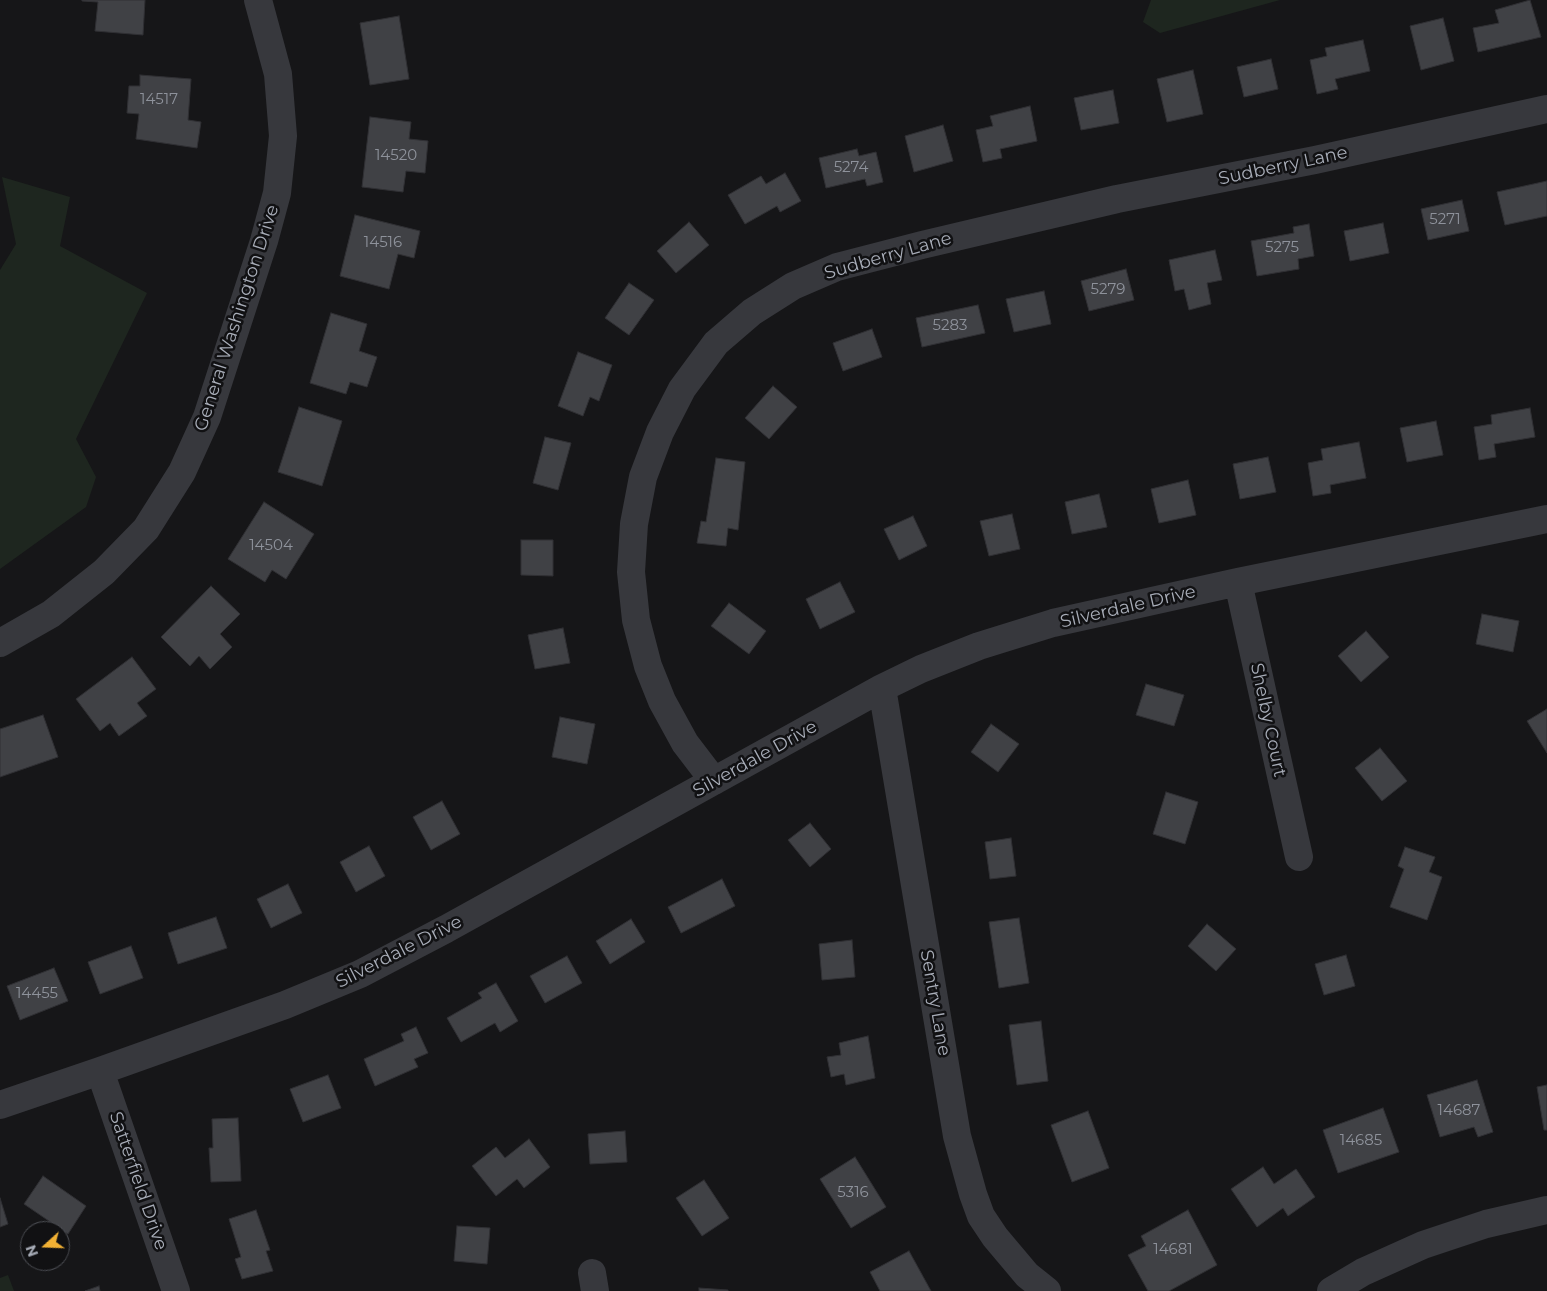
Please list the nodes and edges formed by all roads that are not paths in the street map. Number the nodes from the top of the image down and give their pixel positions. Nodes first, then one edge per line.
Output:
1 (258, 0) edge
2 (1547, 109) edge
3 (1547, 519) edge
4 (1238, 582) junction
5 (0, 643) edge
6 (882, 688) junction
7 (714, 781) junction
8 (1299, 857) dead end
9 (100, 1072) junction
10 (0, 1105) edge
11 (1547, 1210) edge
12 (176, 1291) edge
13 (1047, 1291) edge
14 (1331, 1291) edge

1 - 5 street, General Washington Drive
2 - 7 street, Sudberry Lane
3 - 4 street, Silverdale Drive
4 - 6 street, Silverdale Drive
4 - 8 street, Shelby Court
6 - 7 street, Silverdale Drive
6 - 13 street, Sentry Lane
7 - 9 street, Silverdale Drive
9 - 10 street, Silverdale Drive
9 - 12 street, Satterfield Drive
11 - 14 street

